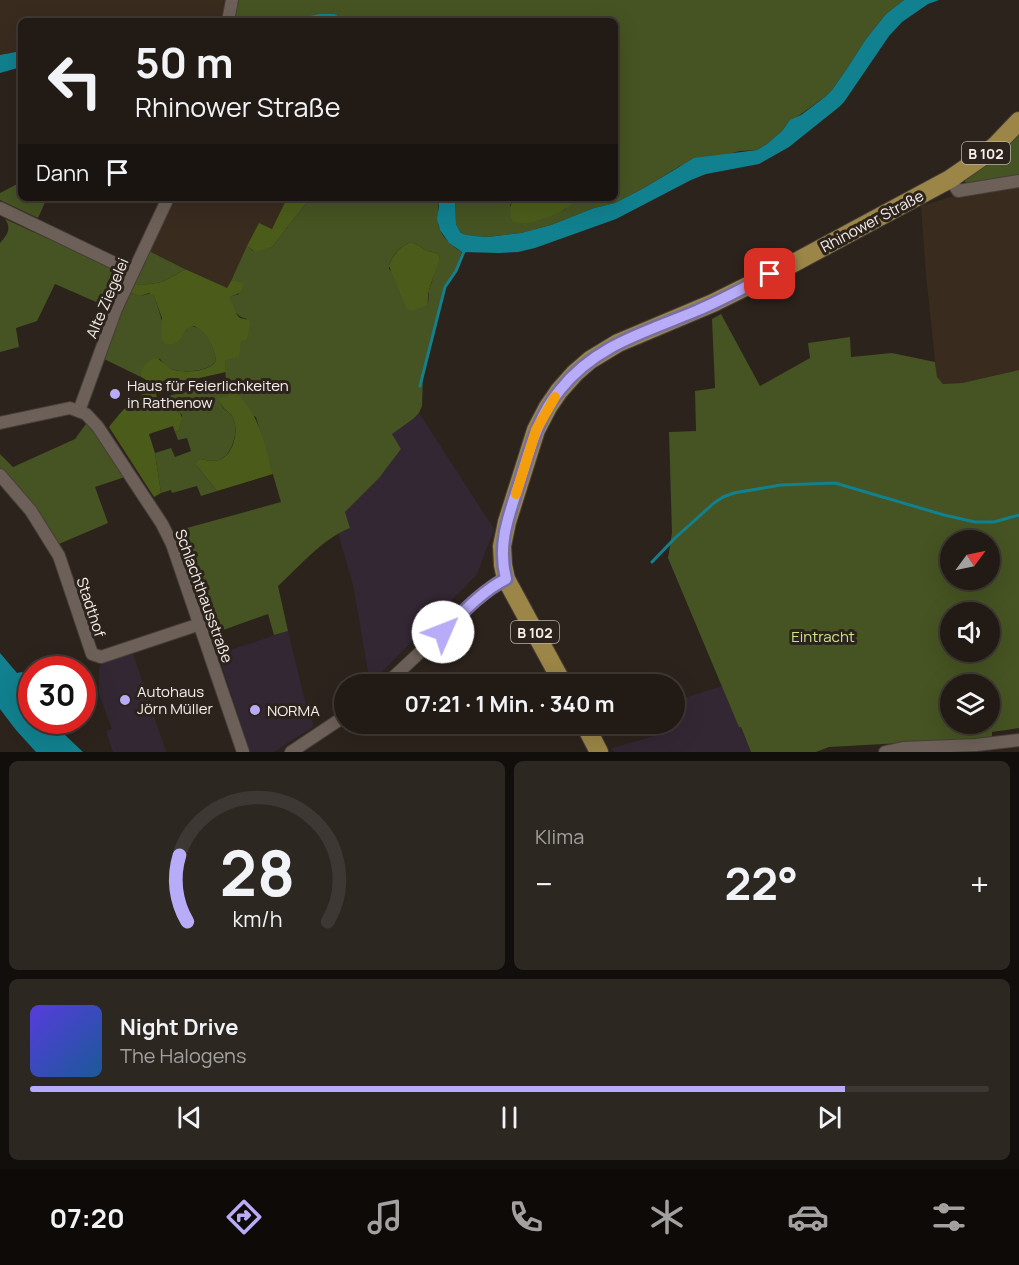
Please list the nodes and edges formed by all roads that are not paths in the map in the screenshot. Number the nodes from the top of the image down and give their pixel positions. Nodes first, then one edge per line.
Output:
1 (232, 0) edge
2 (229, 18) edge
3 (1019, 121) edge
4 (950, 179) junction
5 (1019, 181) edge
6 (167, 201) edge
7 (0, 208) edge
8 (133, 272) junction
9 (79, 411) junction
10 (0, 423) edge
11 (0, 475) edge
12 (506, 579) junction
13 (200, 624) junction
14 (397, 674) edge
15 (558, 674) edge
16 (334, 723) edge
17 (590, 734) edge
18 (1019, 740) edge
19 (243, 752) edge
20 (291, 752) edge
21 (599, 752) edge
22 (885, 752) edge

1 - 2 street
3 - 4 main road, Rhinower Straße / B 102
4 - 5 street
4 - 12 main road, Rhinower Straße / B 102
6 - 8 street, Alte Ziegelei
7 - 8 street
8 - 9 street, Alte Ziegelei
9 - 10 street
9 - 13 street, Schlachthausstraße
11 - 13 street, Stadthof
12 - 14 street
12 - 15 main road, B 102
13 - 19 street, Schlachthausstraße
16 - 20 street
17 - 21 main road
18 - 22 street

